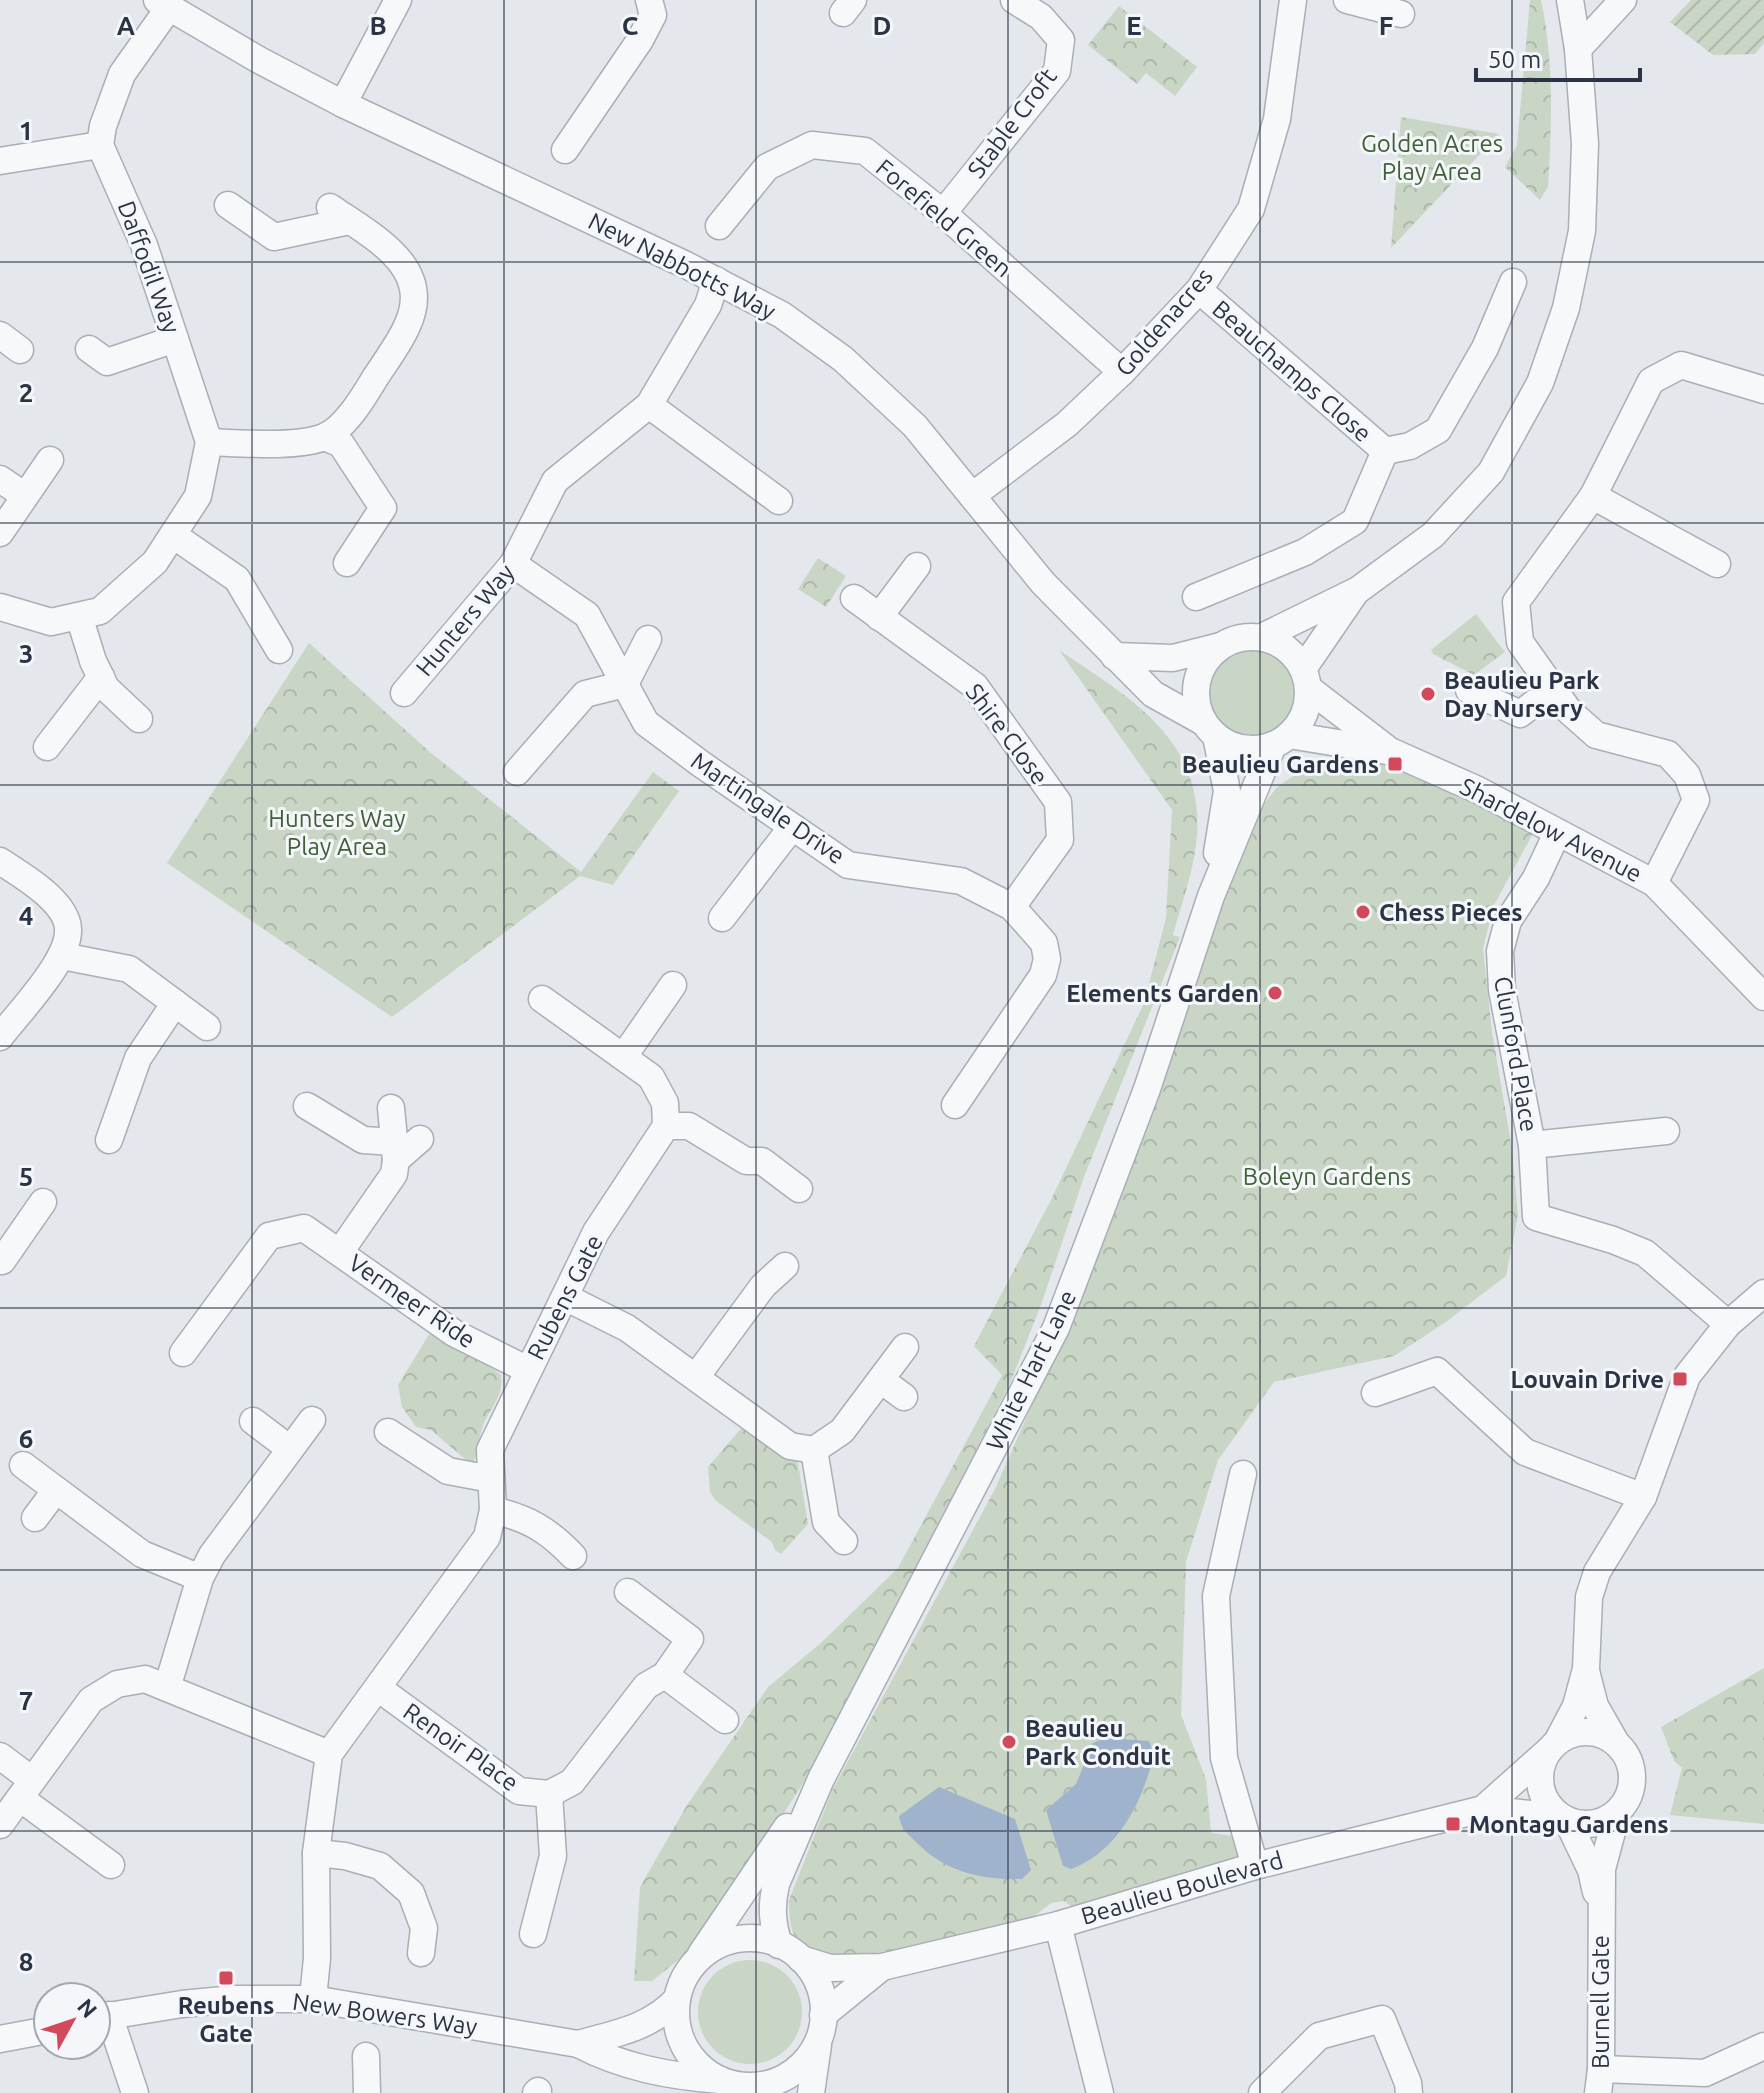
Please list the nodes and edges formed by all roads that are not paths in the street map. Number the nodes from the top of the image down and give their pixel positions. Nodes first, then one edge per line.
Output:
1 (398, 0) edge
2 (649, 0) edge
3 (1014, 0) edge
4 (1293, 0) edge
5 (1347, 0) edge
6 (1570, 0) edge
7 (1623, 0) edge
8 (162, 4) edge
9 (1401, 14) dead end
10 (1578, 49) junction
11 (343, 104) junction
12 (100, 145) junction
13 (565, 150) dead end
14 (0, 161) edge
15 (228, 205) dead end
16 (943, 213) junction
17 (719, 226) dead end
18 (716, 280) junction
19 (1513, 282) dead end
20 (1199, 290) junction
21 (175, 339) junction
22 (89, 349) dead end
23 (1122, 372) junction
24 (1764, 390) edge
25 (649, 405) junction
26 (325, 437) junction
27 (209, 442) junction
28 (1385, 451) junction
29 (50, 460) dead end
30 (0, 479) edge
31 (25, 496) junction
32 (972, 496) junction
33 (1593, 496) junction
34 (779, 501) dead end
35 (0, 533) edge
36 (173, 535) junction
37 (347, 563) dead end
38 (513, 564) junction
39 (1717, 564) dead end
40 (917, 566) dead end
41 (1358, 590) junction
42 (1196, 597) dead end
43 (854, 598) dead end
44 (0, 607) edge
45 (79, 616) junction
46 (879, 617) junction
47 (1262, 637) junction
48 (648, 639) dead end
49 (1220, 646) junction
50 (279, 650) dead end
51 (1114, 656) junction
52 (101, 677) junction
53 (1306, 679) junction
54 (625, 684) junction
55 (1553, 689) junction
56 (1469, 690) dead end
57 (404, 693) dead end
58 (139, 719) dead end
59 (1210, 729) junction
60 (1281, 740) junction
61 (47, 747) dead end
62 (1390, 751) junction
63 (517, 772) dead end
64 (792, 827) junction
65 (1557, 833) junction
66 (0, 861) edge
67 (1654, 883) junction
68 (1211, 896) junction
69 (1012, 907) junction
70 (722, 918) dead end
71 (62, 956) junction
72 (673, 985) dead end
73 (1764, 997) edge
74 (542, 999) dead end
75 (175, 1003) junction
76 (207, 1027) dead end
77 (0, 1037) edge
78 (624, 1056) junction
79 (955, 1105) dead end
80 (307, 1106) dead end
81 (391, 1108) dead end
82 (666, 1126) junction
83 (1666, 1131) dead end
84 (109, 1140) dead end
85 (1532, 1145) junction
86 (403, 1147) junction
87 (799, 1189) dead end
88 (43, 1202) dead end
89 (11, 1226) edge
90 (340, 1252) junction
91 (2, 1261) edge
92 (785, 1266) dead end
93 (1764, 1293) edge
94 (565, 1297) junction
95 (1728, 1324) junction
96 (905, 1347) dead end
97 (183, 1353) dead end
98 (528, 1370) junction
99 (696, 1377) junction
100 (881, 1380) junction
101 (1375, 1393) dead end
102 (904, 1397) dead end
103 (312, 1420) dead end
104 (253, 1421) dead end
105 (388, 1432) dead end
106 (290, 1449) junction
107 (814, 1450) junction
108 (23, 1465) dead end
109 (1243, 1474) dead end
110 (491, 1479) junction
111 (56, 1490) junction
112 (1643, 1497) junction
113 (493, 1510) junction
114 (35, 1518) dead end
115 (844, 1541) dead end
116 (573, 1556) dead end
117 (200, 1578) junction
118 (628, 1592) dead end
119 (1586, 1669) junction
120 (665, 1675) junction
121 (167, 1688) junction
122 (378, 1688) junction
123 (725, 1720) dead end
124 (1615, 1741) junction
125 (1553, 1746) junction
126 (329, 1754) junction
127 (0, 1756) edge
128 (821, 1779) junction
129 (26, 1789) junction
130 (549, 1794) junction
131 (1483, 1809) junction
132 (1617, 1813) junction
133 (1563, 1818) junction
134 (0, 1825) edge
135 (316, 1853) junction
136 (111, 1865) dead end
137 (1255, 1866) junction
138 (1600, 1911) junction
139 (1058, 1925) junction
140 (533, 1934) dead end
141 (790, 1952) junction
142 (421, 1953) dead end
143 (695, 1963) junction
144 (882, 1967) junction
145 (313, 1999) junction
146 (677, 1999) junction
147 (112, 2014) edge
148 (822, 2026) junction
149 (32, 2033) edge
150 (0, 2039) edge
151 (112, 2039) edge
152 (578, 2044) junction
153 (1764, 2046) edge
154 (366, 2056) dead end
155 (1600, 2081) edge
156 (735, 2086) edge
157 (135, 2093) edge
158 (367, 2093) edge
159 (811, 2093) edge
160 (1100, 2093) edge
161 (1262, 2093) edge
162 (1409, 2093) edge

1 - 11 street
2 - 13 street
3 - 16 street, Stable Croft
4 - 20 street, Goldenacres
5 - 9 street
6 - 10 street
7 - 10 street
8 - 11 street, New Nabbotts Way
8 - 12 street
10 - 41 street
11 - 18 street, New Nabbotts Way
12 - 14 street
12 - 21 street, Daffodil Way
15 - 26 street
16 - 17 street, Forefield Green
16 - 23 street, Forefield Green
18 - 25 street, Hunters Way
18 - 32 street, New Nabbotts Way
19 - 28 street, Beauchamps Close
20 - 23 street, Goldenacres
20 - 28 street, Beauchamps Close
21 - 22 street
21 - 27 street, Daffodil Way
23 - 32 street, Goldenacres
24 - 33 street
25 - 34 street
25 - 38 street, Hunters Way
26 - 27 street
26 - 37 street
27 - 36 street, Daffodil Way
28 - 42 street, Beauchamps Close
29 - 31 street
30 - 31 street
31 - 35 street
32 - 51 street, New Nabbotts Way
33 - 39 street
33 - 55 street
36 - 45 street, Daffodil Way
36 - 50 street
38 - 54 street, Martingale Drive
38 - 57 street, Hunters Way
40 - 46 street
41 - 47 street
41 - 53 street
43 - 46 street, Shire Close
44 - 45 street, Daffodil Way
45 - 52 street
46 - 69 street, Shire Close
47 - 49 street
47 - 53 street
48 - 54 street
49 - 51 street
49 - 59 street
51 - 59 street, New Nabbotts Way
52 - 58 street
52 - 61 street
53 - 60 street
53 - 62 street, Shardelow Avenue
54 - 63 street
54 - 64 street, Martingale Drive
55 - 56 street
55 - 67 street
59 - 60 street
59 - 68 street, White Hart Lane
60 - 62 street, Shardelow Avenue
60 - 68 street, White Hart Lane
62 - 65 street, Shardelow Avenue
64 - 69 street, Martingale Drive
64 - 70 street
65 - 67 street, Shardelow Avenue
65 - 85 street, Clunford Place
66 - 71 street
67 - 73 street, Shardelow Avenue
68 - 128 street, White Hart Lane
69 - 79 street, Martingale Drive
71 - 75 street
71 - 77 street
72 - 78 street
74 - 78 street
75 - 76 street
75 - 84 street
78 - 82 street
80 - 86 street
81 - 86 street
82 - 87 street
82 - 94 street, Rubens Gate
83 - 85 street, Clunford Place
85 - 95 street, Clunford Place
86 - 90 street, Vermeer Ride
88 - 89 street
89 - 91 street
90 - 97 street, Vermeer Ride
90 - 98 street, Vermeer Ride
92 - 99 street
93 - 95 street
94 - 98 street, Rubens Gate
94 - 99 street
95 - 112 street
96 - 100 street
98 - 110 street, Rubens Gate
99 - 107 street
100 - 102 street
100 - 107 street
101 - 112 street
103 - 106 street
104 - 106 street
105 - 110 street
106 - 117 street
107 - 115 street
108 - 111 street
109 - 137 street
110 - 113 street, Rubens Gate
111 - 114 street
111 - 117 street
112 - 119 street
113 - 116 street
113 - 122 street, Rubens Gate
117 - 121 street
118 - 120 street, Renoir Place
119 - 124 street
119 - 125 street
120 - 123 street
120 - 130 street, Renoir Place
121 - 126 street
121 - 129 street
122 - 126 street, Rubens Gate
122 - 130 street, Renoir Place
124 - 125 street
124 - 132 street
125 - 131 street, Beaulieu Boulevard
125 - 133 street
126 - 135 street, Rubens Gate
127 - 129 street
128 - 141 street, White Hart Lane
128 - 143 street, White Hart Lane
129 - 134 street
129 - 136 street
130 - 140 street, Renoir Place
131 - 133 street, Beaulieu Boulevard
131 - 137 street, Beaulieu Boulevard
132 - 133 street
132 - 138 street, Burnell Gate
133 - 138 street, Burnell Gate
135 - 142 street
135 - 145 street, Rubens Gate
137 - 139 street, Beaulieu Boulevard
138 - 155 street, Burnell Gate
139 - 144 street, Beaulieu Boulevard
139 - 160 street
141 - 143 street
141 - 144 street, Beaulieu Boulevard
141 - 148 street
143 - 146 street
144 - 148 street, Beaulieu Boulevard
145 - 147 street, New Bowers Way
145 - 152 street, New Bowers Way
146 - 152 street, New Bowers Way
146 - 156 street
148 - 156 street
148 - 159 street
149 - 150 street
151 - 157 street
152 - 156 street, New Bowers Way
153 - 155 street
154 - 158 street
161 - 162 street

